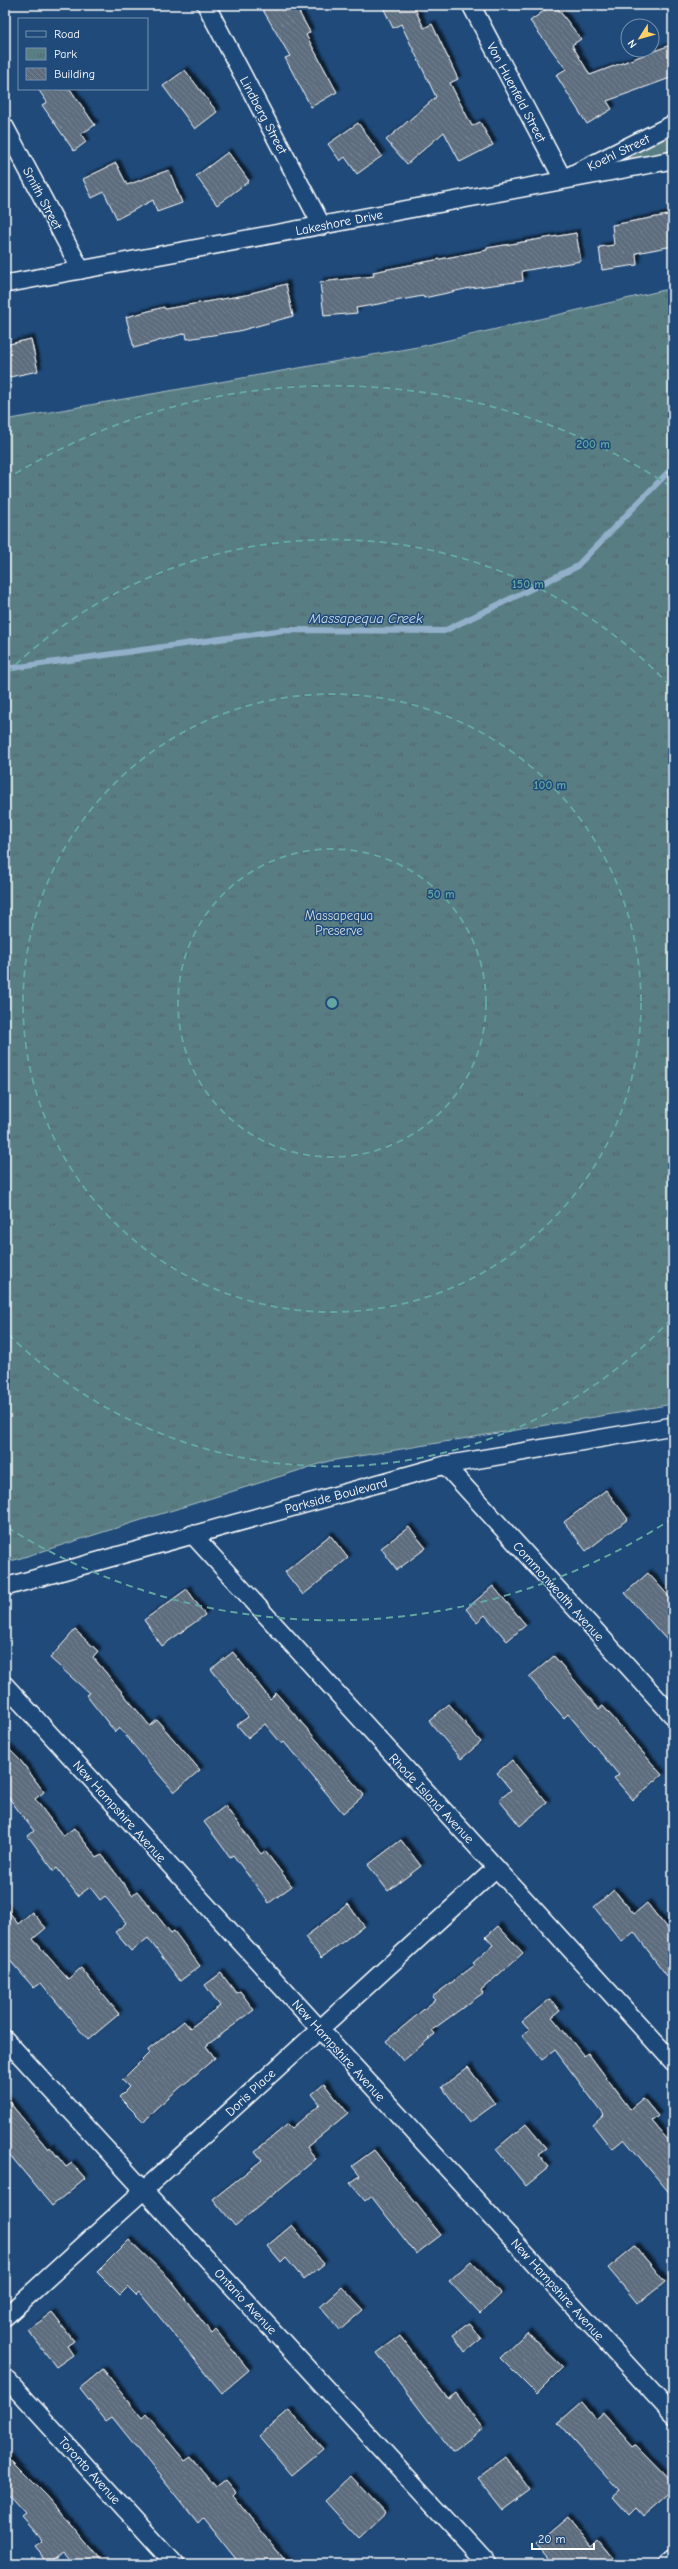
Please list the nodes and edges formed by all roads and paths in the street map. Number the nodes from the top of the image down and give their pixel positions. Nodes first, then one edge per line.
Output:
1 (206, 5) edge
2 (471, 5) edge
3 (673, 124) edge
4 (5, 126) edge
5 (673, 160) edge
6 (562, 179) junction
7 (322, 226) junction
8 (81, 270) junction
9 (5, 284) edge
10 (673, 1426) edge
11 (445, 1465) junction
12 (192, 1534) junction
13 (5, 1587) edge
14 (5, 1685) edge
15 (673, 1716) edge
16 (496, 1868) junction
17 (320, 2029) junction
18 (5, 2039) edge
19 (673, 2062) edge
20 (144, 2190) junction
21 (5, 2317) edge
22 (5, 2377) edge
23 (673, 2415) edge
24 (673, 2559) edge
25 (175, 2564) edge
26 (487, 2564) edge
27 (667, 2564) edge

1 - 7 street, Lindberg Street
2 - 6 street, Von Huenfeld Street
3 - 6 street, Koehl Street
4 - 8 street, Smith Street
5 - 6 street, Lakeshore Drive
6 - 7 street, Lakeshore Drive
7 - 8 street, Lakeshore Drive
8 - 9 street, Lakeshore Drive
10 - 11 street, Parkside Boulevard
11 - 12 street, Parkside Boulevard
11 - 15 street, Commonwealth Avenue
12 - 13 street, Parkside Boulevard
12 - 16 street, Rhode Island Avenue
14 - 17 street, New Hampshire Avenue
16 - 17 street, Doris Place
16 - 19 street, Rhode Island Avenue
17 - 20 street, Doris Place
17 - 23 street, New Hampshire Avenue
18 - 20 street, Ontario Avenue
20 - 21 street, Doris Place
20 - 26 street, Ontario Avenue
22 - 25 street, Toronto Avenue
24 - 27 street

